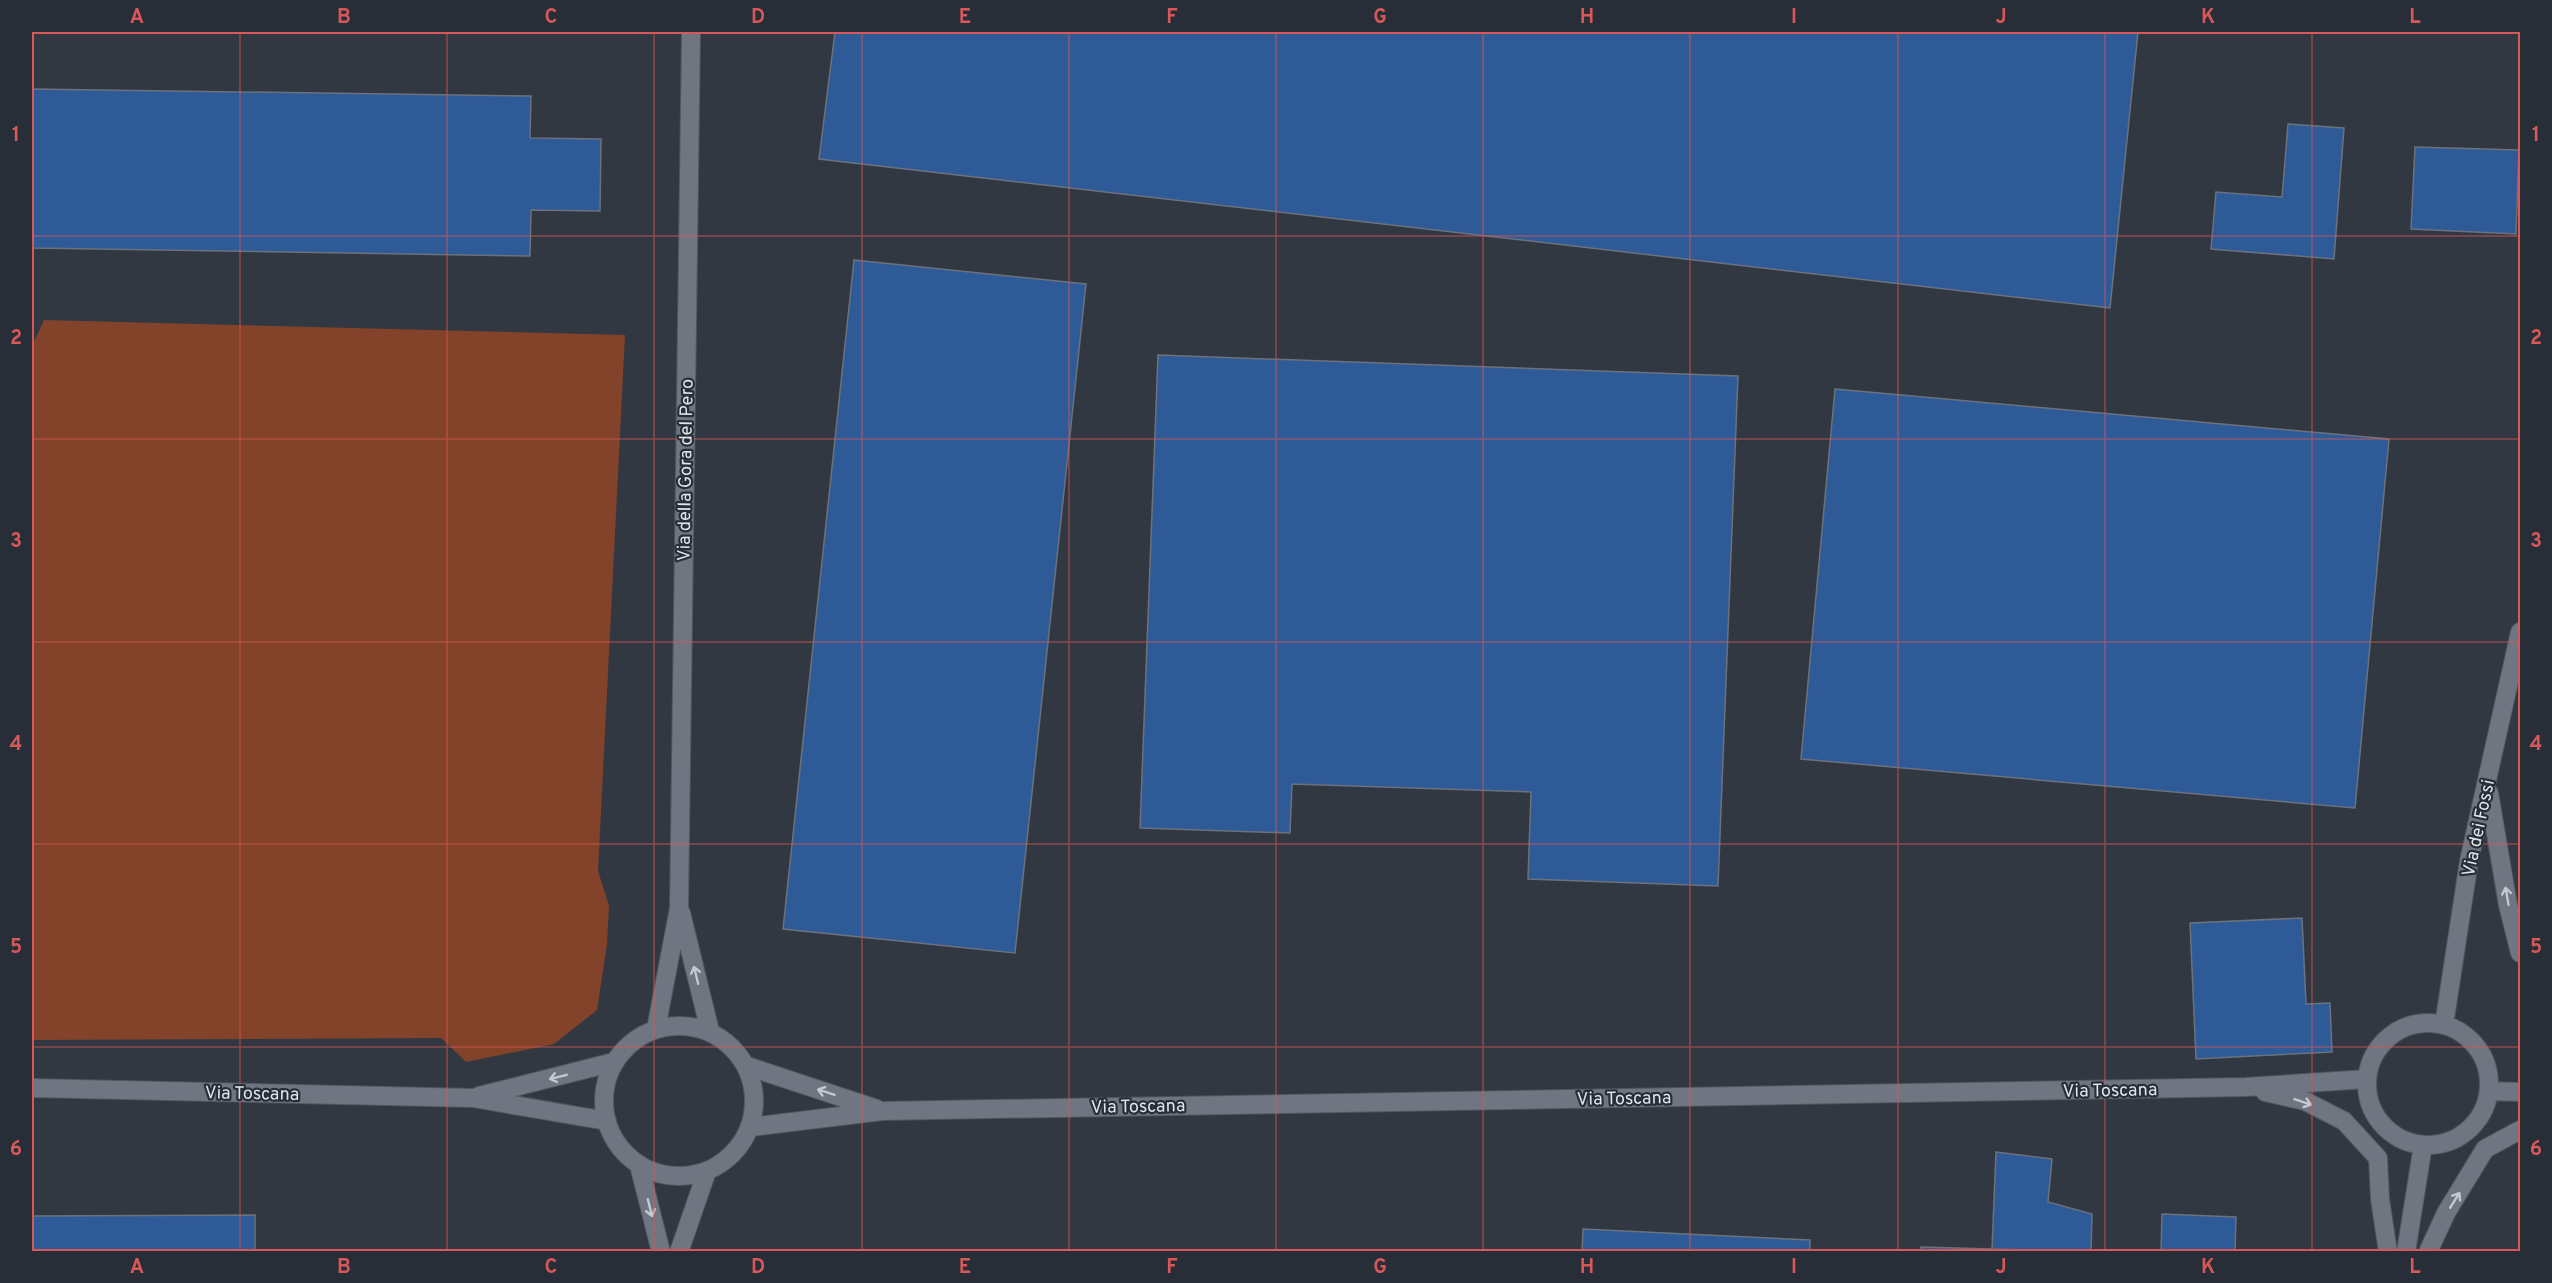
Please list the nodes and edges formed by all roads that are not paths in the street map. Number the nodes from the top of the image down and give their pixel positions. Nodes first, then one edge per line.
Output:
1 (691, 32) edge
2 (2520, 632) edge
3 (2487, 785) junction
4 (679, 908) junction
5 (2520, 952) edge
6 (2444, 1025) junction
7 (656, 1029) junction
8 (710, 1032) junction
9 (614, 1062) junction
10 (747, 1066) junction
11 (2367, 1079) junction
12 (2246, 1087) junction
13 (32, 1088) edge
14 (2489, 1091) junction
15 (2520, 1092) edge
16 (473, 1098) junction
17 (882, 1111) junction
18 (606, 1120) junction
19 (751, 1127) junction
20 (2520, 1130) edge
21 (2423, 1145) junction
22 (639, 1165) junction
23 (707, 1171) junction
24 (661, 1251) edge
25 (679, 1251) edge
26 (2388, 1251) edge
27 (2406, 1251) edge
28 (2428, 1251) edge

1 - 4 street, Via della Gora del Pero
2 - 3 street, Via dei Fossi
5 -> 3 street
3 - 6 street, Via dei Fossi
4 - 7 street, Via della Gora del Pero
8 -> 4 street, Via della Gora del Pero
6 - 11 street
6 - 14 street
7 - 8 street
7 - 9 street
8 - 10 street
9 -> 16 street, Via Toscana
9 - 18 street
17 -> 10 street, Via Toscana
10 - 19 street
11 - 12 street, Via Toscana
11 - 21 street
12 - 17 street, Via Toscana
12 -> 26 street
13 - 16 street, Via Toscana
14 - 15 street
14 - 21 street
16 - 18 street, Via Toscana
17 - 19 street, Via Toscana
18 - 22 street
19 - 23 street
28 -> 20 street
21 - 27 street
22 - 23 street
22 -> 24 street
23 - 25 street

